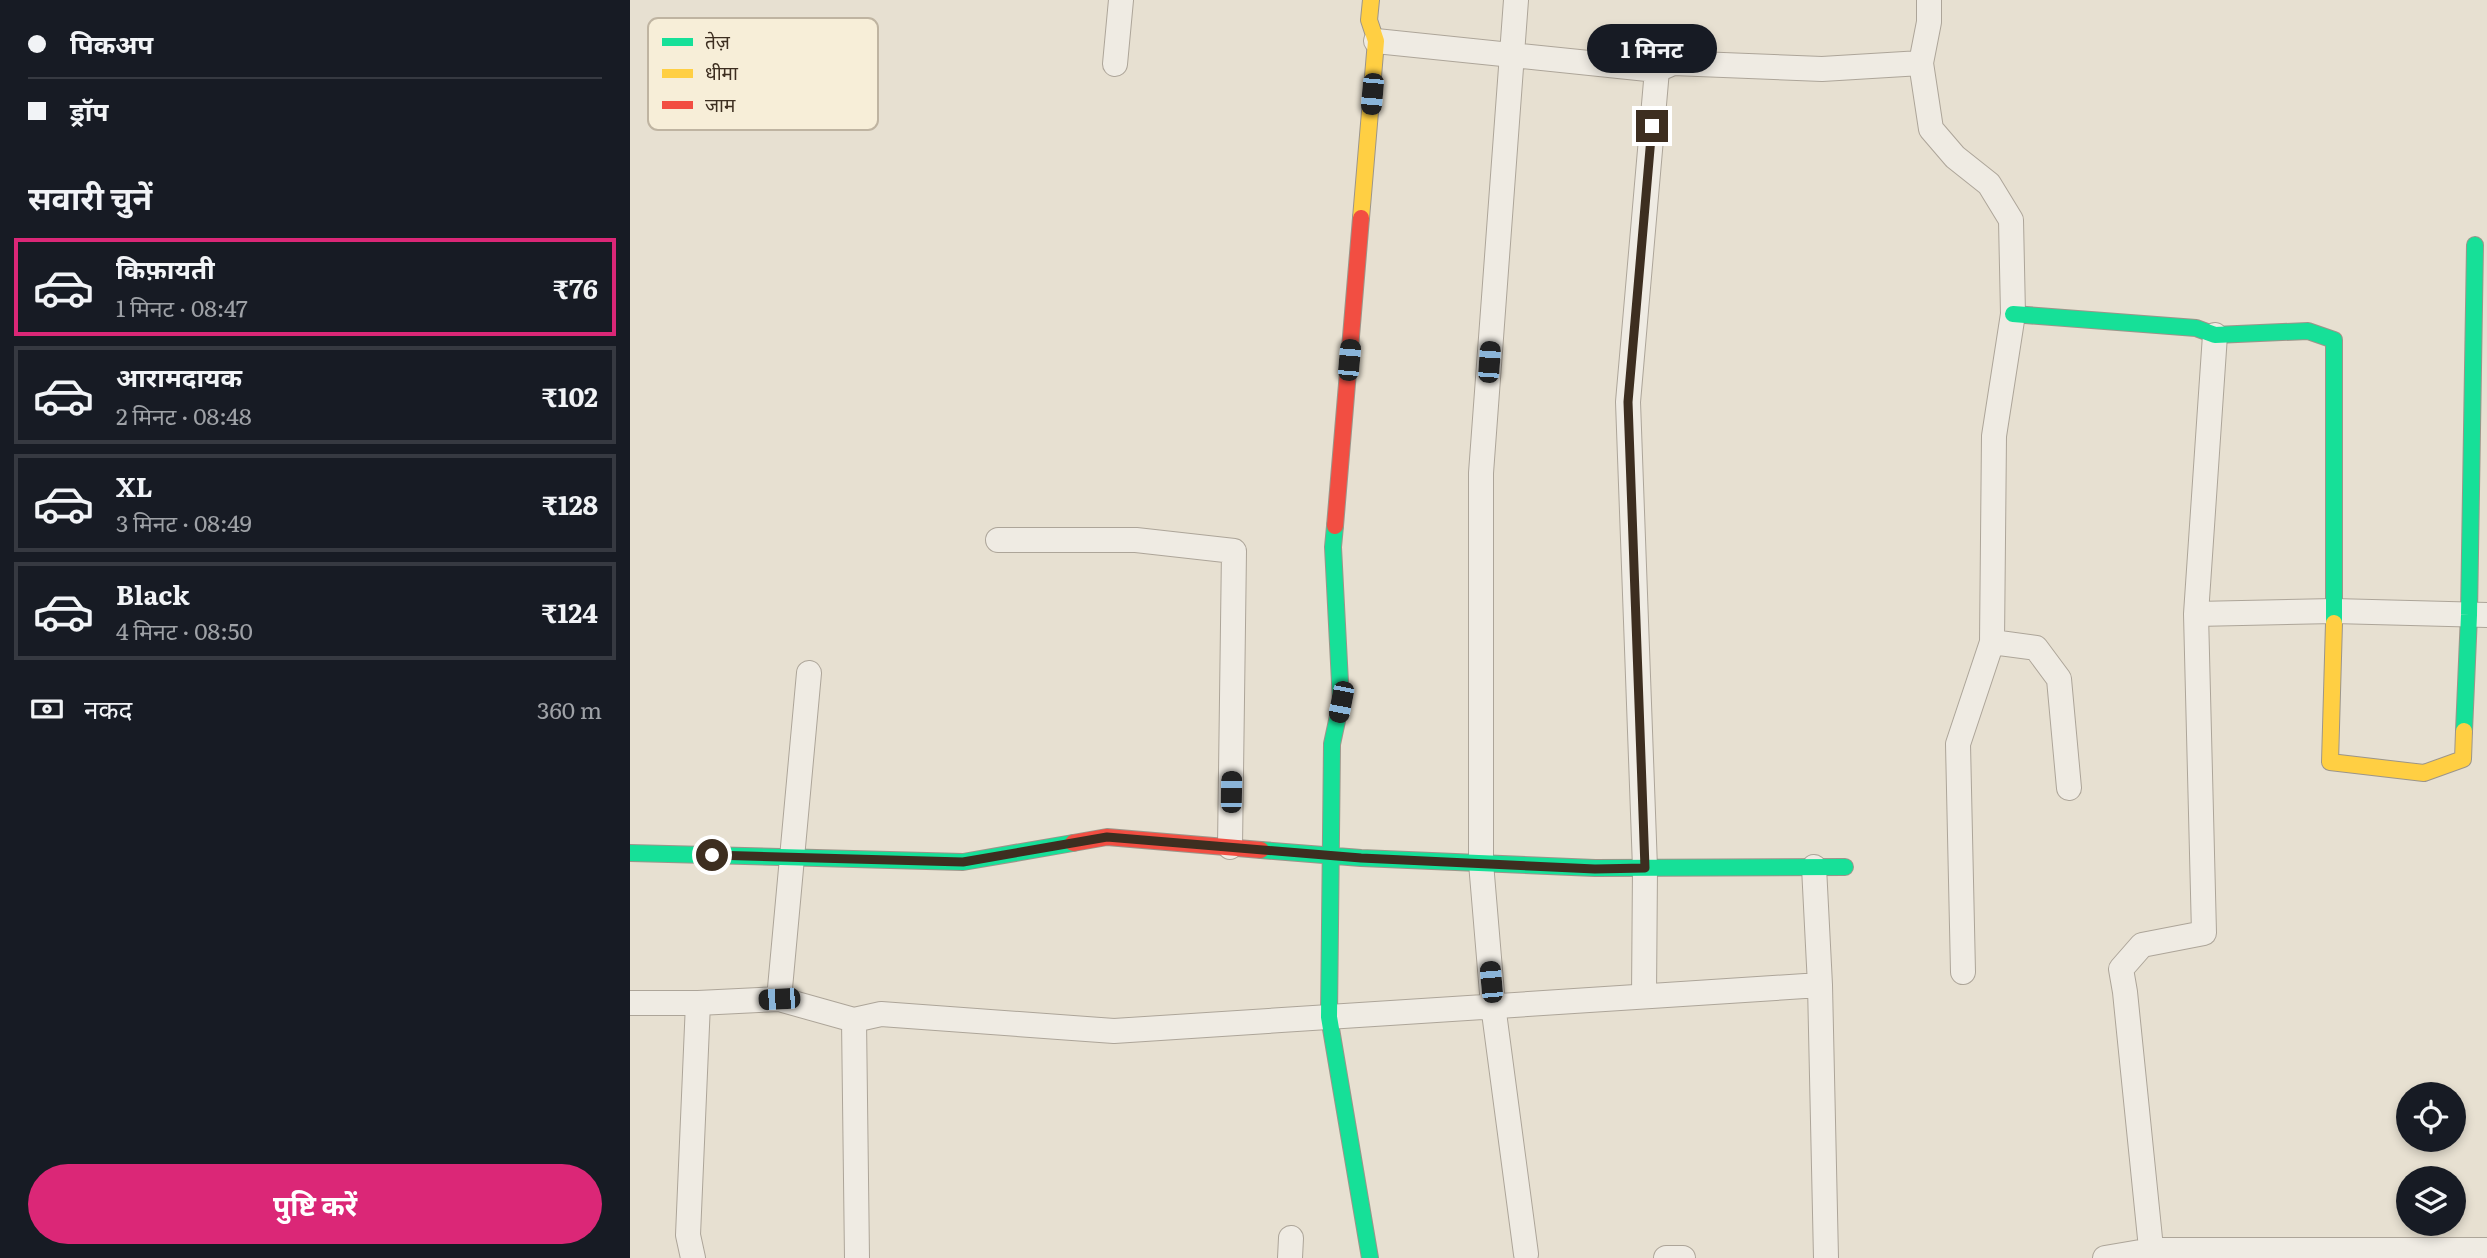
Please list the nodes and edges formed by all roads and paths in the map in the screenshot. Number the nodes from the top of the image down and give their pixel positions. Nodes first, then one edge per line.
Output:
1 (1121, 0) edge
2 (1371, 0) edge
3 (1516, 0) edge
4 (1929, 0) edge
5 (1376, 41) junction
6 (1512, 55) junction
7 (1921, 62) junction
8 (1115, 64) dead end
9 (1657, 70) junction
10 (2476, 245) dead end
11 (2013, 314) junction
12 (2215, 335) junction
13 (998, 540) dead end
14 (2334, 611) junction
15 (2196, 614) junction
16 (2478, 615) edge
17 (1992, 642) junction
18 (810, 673) dead end
19 (2069, 788) dead end
20 (1230, 848) junction
21 (630, 853) edge
22 (1332, 855) junction
23 (793, 857) junction
24 (1481, 863) junction
25 (1814, 867) junction
26 (1845, 867) dead end
27 (1645, 868) junction
28 (1963, 972) dead end
29 (1820, 985) junction
30 (1644, 996) junction
31 (779, 999) junction
32 (630, 1003) edge
33 (698, 1003) junction
34 (1493, 1005) junction
35 (1329, 1017) junction
36 (853, 1020) junction
37 (2487, 1250) edge
38 (2152, 1254) edge
39 (1529, 1257) edge
40 (693, 1258) edge
41 (857, 1258) edge
42 (1370, 1258) edge
43 (1666, 1258) edge
44 (1684, 1258) edge
45 (1826, 1258) edge
46 (2105, 1258) edge

1 - 8 street
2 - 5 street
3 - 6 street
4 - 7 street
5 - 6 street
5 - 22 street
6 - 9 street
6 - 24 street
7 - 9 street
7 - 11 street
9 - 27 street
10 - 16 street
11 - 12 street
11 - 17 street
12 - 14 street
12 - 15 street
13 - 20 street
14 - 15 street
14 - 16 street
14 - 16 street
15 - 38 street
17 - 19 street
17 - 28 street
18 - 23 street
20 - 22 street
20 - 23 street
21 - 23 street
22 - 24 street
22 - 35 street
23 - 31 street
24 - 27 street
24 - 34 street
25 - 26 street
25 - 27 street
25 - 29 street
27 - 30 street
29 - 30 street
29 - 45 street
30 - 34 street
31 - 33 street
31 - 36 street
32 - 33 street
33 - 40 street
34 - 35 street
34 - 39 street
35 - 36 street
35 - 42 street
36 - 41 street
37 - 38 street
38 - 46 street
43 - 44 street

